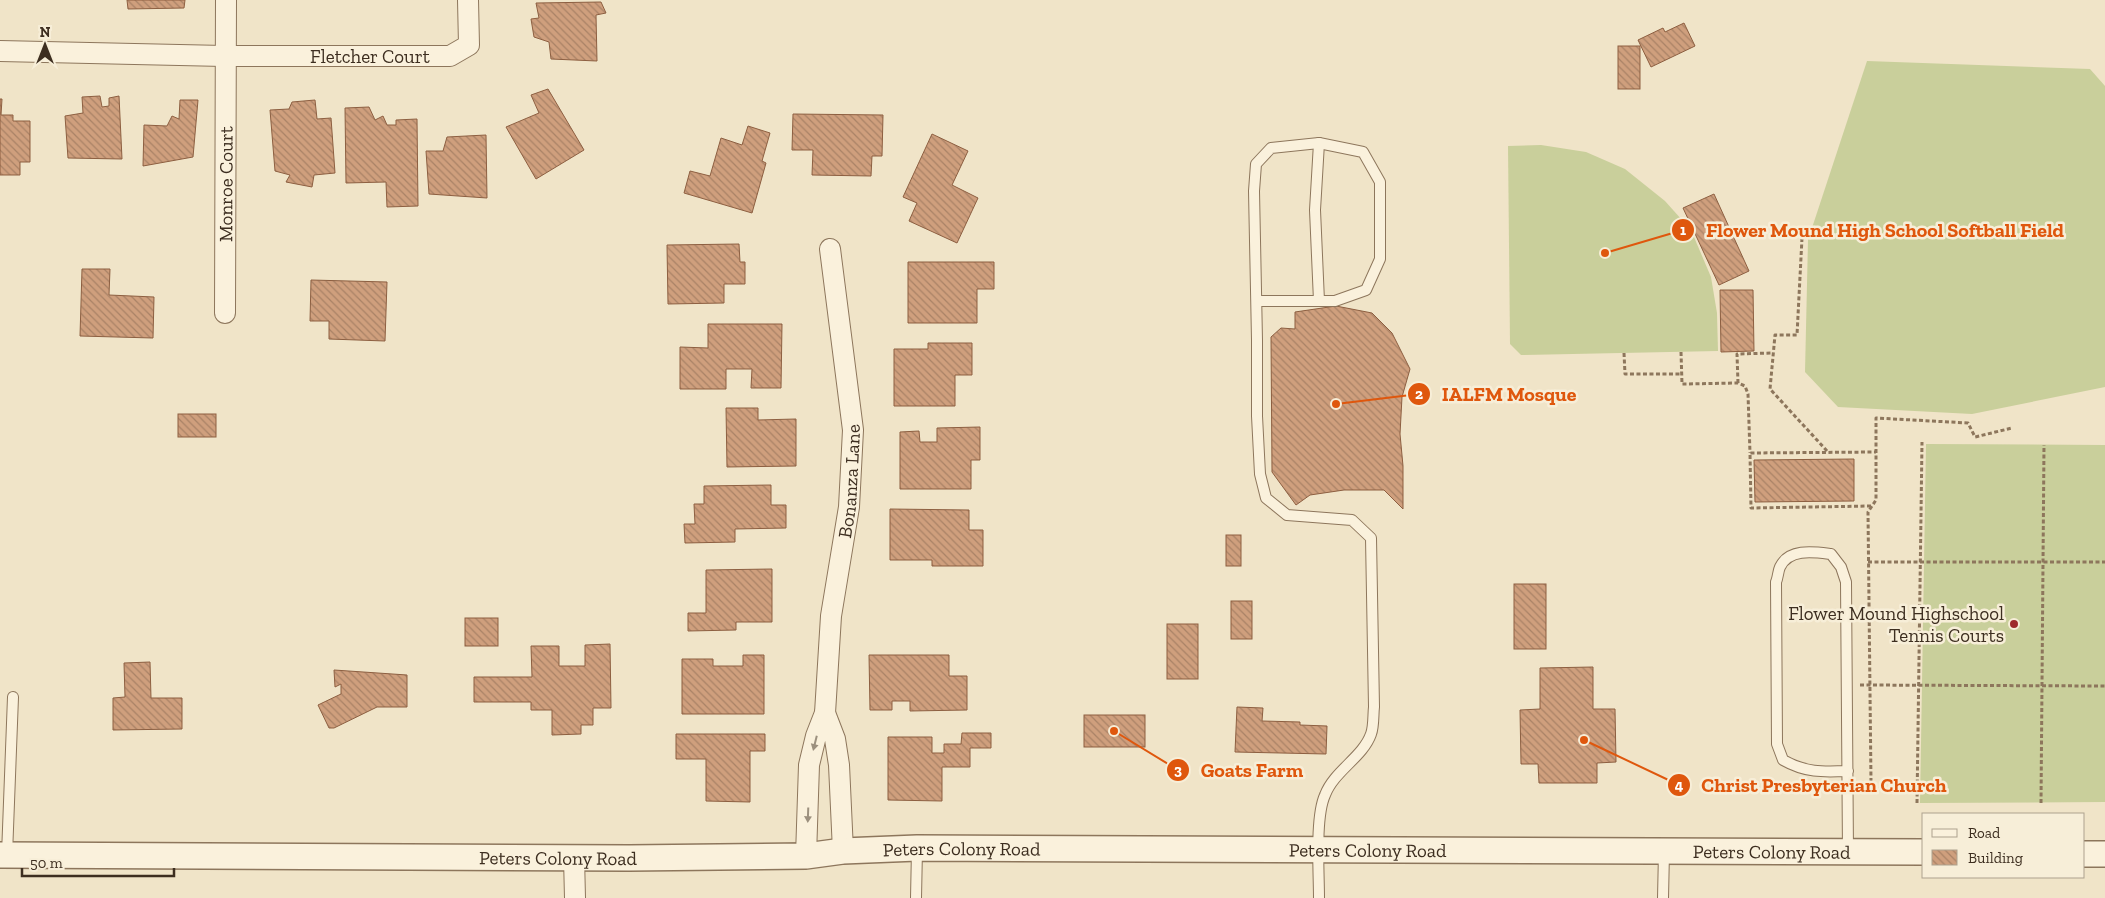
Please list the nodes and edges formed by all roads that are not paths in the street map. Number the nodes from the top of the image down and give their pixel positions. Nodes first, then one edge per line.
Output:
1 (226, 0) edge
2 (468, 0) edge
3 (0, 51) edge
4 (224, 56) junction
5 (1319, 143) junction
6 (830, 249) dead end
7 (1256, 301) junction
8 (1319, 301) junction
9 (225, 313) dead end
10 (13, 697) dead end
11 (825, 713) junction
12 (1848, 771) junction
13 (917, 848) junction
14 (1319, 849) junction
15 (843, 851) junction
16 (1664, 851) junction
17 (1848, 852) junction
18 (1922, 852) edge
19 (2085, 854) edge
20 (2105, 854) edge
21 (4, 856) edge
22 (806, 856) junction
23 (574, 857) junction
24 (575, 898) edge
25 (916, 898) edge
26 (1318, 898) edge
27 (1662, 898) edge

1 - 4 street
2 - 4 street, Fletcher Court
3 - 4 street, Fletcher Court
4 - 9 street, Monroe Court
5 - 7 lane
5 - 8 lane
5 - 8 lane
6 - 11 street, Bonanza Lane
7 - 8 lane
7 - 14 lane
10 - 21 lane
11 - 15 street, Bonanza Lane
11 -> 22 street, Bonanza Lane
12 - 12 lane
12 - 17 lane
13 - 14 street, Peters Colony Road
13 - 15 street, Peters Colony Road
13 - 25 lane
14 - 16 street, Peters Colony Road
14 - 26 lane
15 - 22 street, Peters Colony Road
16 - 17 street, Peters Colony Road
16 - 27 lane
17 - 18 street, Peters Colony Road
19 - 20 street
21 - 23 street, Peters Colony Road
22 - 23 street, Peters Colony Road
23 - 24 street

